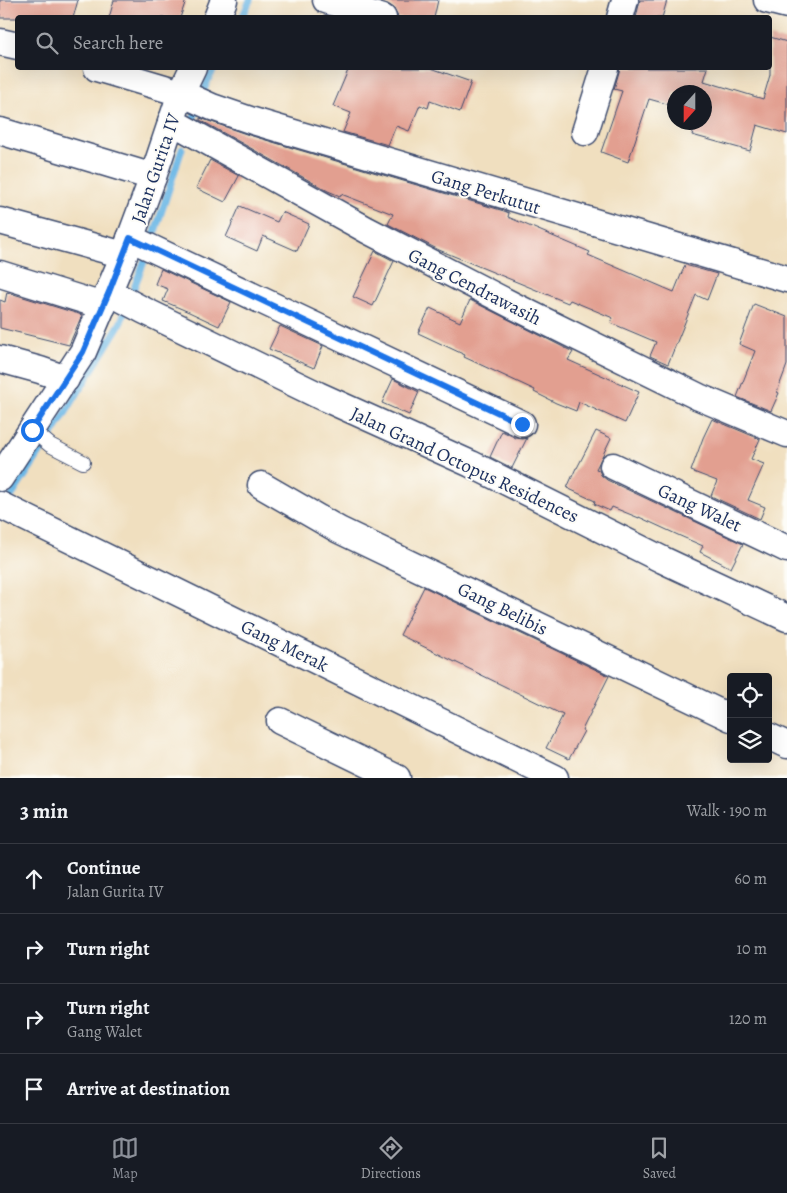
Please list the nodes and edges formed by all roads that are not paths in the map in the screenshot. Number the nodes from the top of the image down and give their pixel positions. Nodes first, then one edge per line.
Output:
1 (224, 0) edge
2 (326, 0) edge
3 (625, 0) edge
4 (766, 0) edge
5 (787, 5) edge
6 (218, 15) edge
7 (374, 15) edge
8 (621, 15) edge
9 (0, 42) edge
10 (15, 45) edge
11 (104, 70) edge
12 (192, 70) edge
13 (604, 70) edge
14 (185, 95) junction
15 (171, 121) junction
16 (0, 131) edge
17 (585, 132) dead end
18 (153, 177) junction
19 (0, 221) edge
20 (136, 246) junction
21 (0, 274) edge
22 (787, 279) edge
23 (108, 298) junction
24 (0, 359) edge
25 (66, 379) junction
26 (522, 424) dead end
27 (787, 434) edge
28 (41, 438) junction
29 (83, 462) dead end
30 (4, 465) edge
31 (613, 466) dead end
32 (269, 490) dead end
33 (8, 509) edge
34 (787, 549) edge
35 (787, 618) edge
36 (727, 716) edge
37 (280, 721) dead end
38 (772, 738) edge
39 (787, 745) edge
40 (397, 778) edge
41 (555, 778) edge

1 - 6 street
2 - 7 street
3 - 8 street
4 - 5 street
9 - 10 street
11 - 14 street, Gang Perkutut
12 - 14 street, Jalan Gurita IV
13 - 17 street
14 - 15 street, Jalan Gurita IV
14 - 22 street, Gang Perkutut
15 - 18 street, Jalan Gurita IV
15 - 27 street, Gang Cendrawasih
16 - 18 street
18 - 20 street, Jalan Gurita IV
19 - 20 street
20 - 23 street, Jalan Gurita IV
20 - 26 street
21 - 23 street, Jalan Grand Octopus Residences
23 - 25 street, Jalan Gurita IV
23 - 35 street, Jalan Grand Octopus Residences
24 - 25 street
25 - 28 street, Jalan Gurita IV
28 - 29 lane
28 - 30 street, Jalan Gurita IV
31 - 34 street, Gang Walet
32 - 36 street, Gang Belibis
33 - 41 street, Gang Merak
37 - 40 street
38 - 39 street

